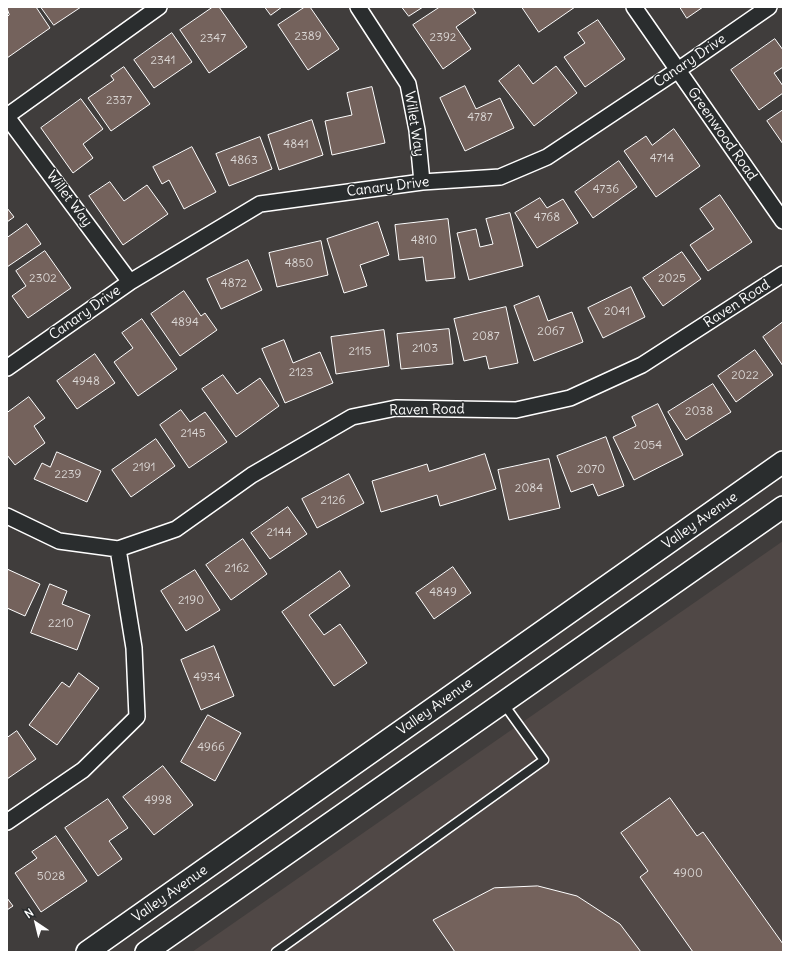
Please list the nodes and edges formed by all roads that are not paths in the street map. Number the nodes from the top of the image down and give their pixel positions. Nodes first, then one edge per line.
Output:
1 (159, 7) edge
2 (358, 7) edge
3 (634, 7) edge
4 (769, 7) edge
5 (678, 70) junction
6 (7, 117) edge
7 (422, 182) junction
8 (783, 221) edge
9 (783, 274) edge
10 (130, 282) junction
11 (7, 368) edge
12 (783, 462) edge
13 (783, 507) edge
14 (7, 516) edge
15 (118, 549) junction
16 (503, 702) junction
17 (7, 822) edge
18 (156, 949) edge
19 (87, 952) edge
20 (276, 952) edge

1 - 6 street, Willet Way
2 - 7 street, Willet Way
3 - 5 street, Greenwood Road
4 - 5 street, Canary Drive
5 - 7 street, Canary Drive
5 - 8 street, Greenwood Road
6 - 10 street, Willet Way
7 - 10 street, Canary Drive
9 - 15 street, Raven Road
10 - 11 street, Canary Drive
12 - 19 main road, Valley Avenue
13 - 16 main road
14 - 15 street, Raven Road
15 - 17 street
16 - 18 main road
16 - 20 lane

